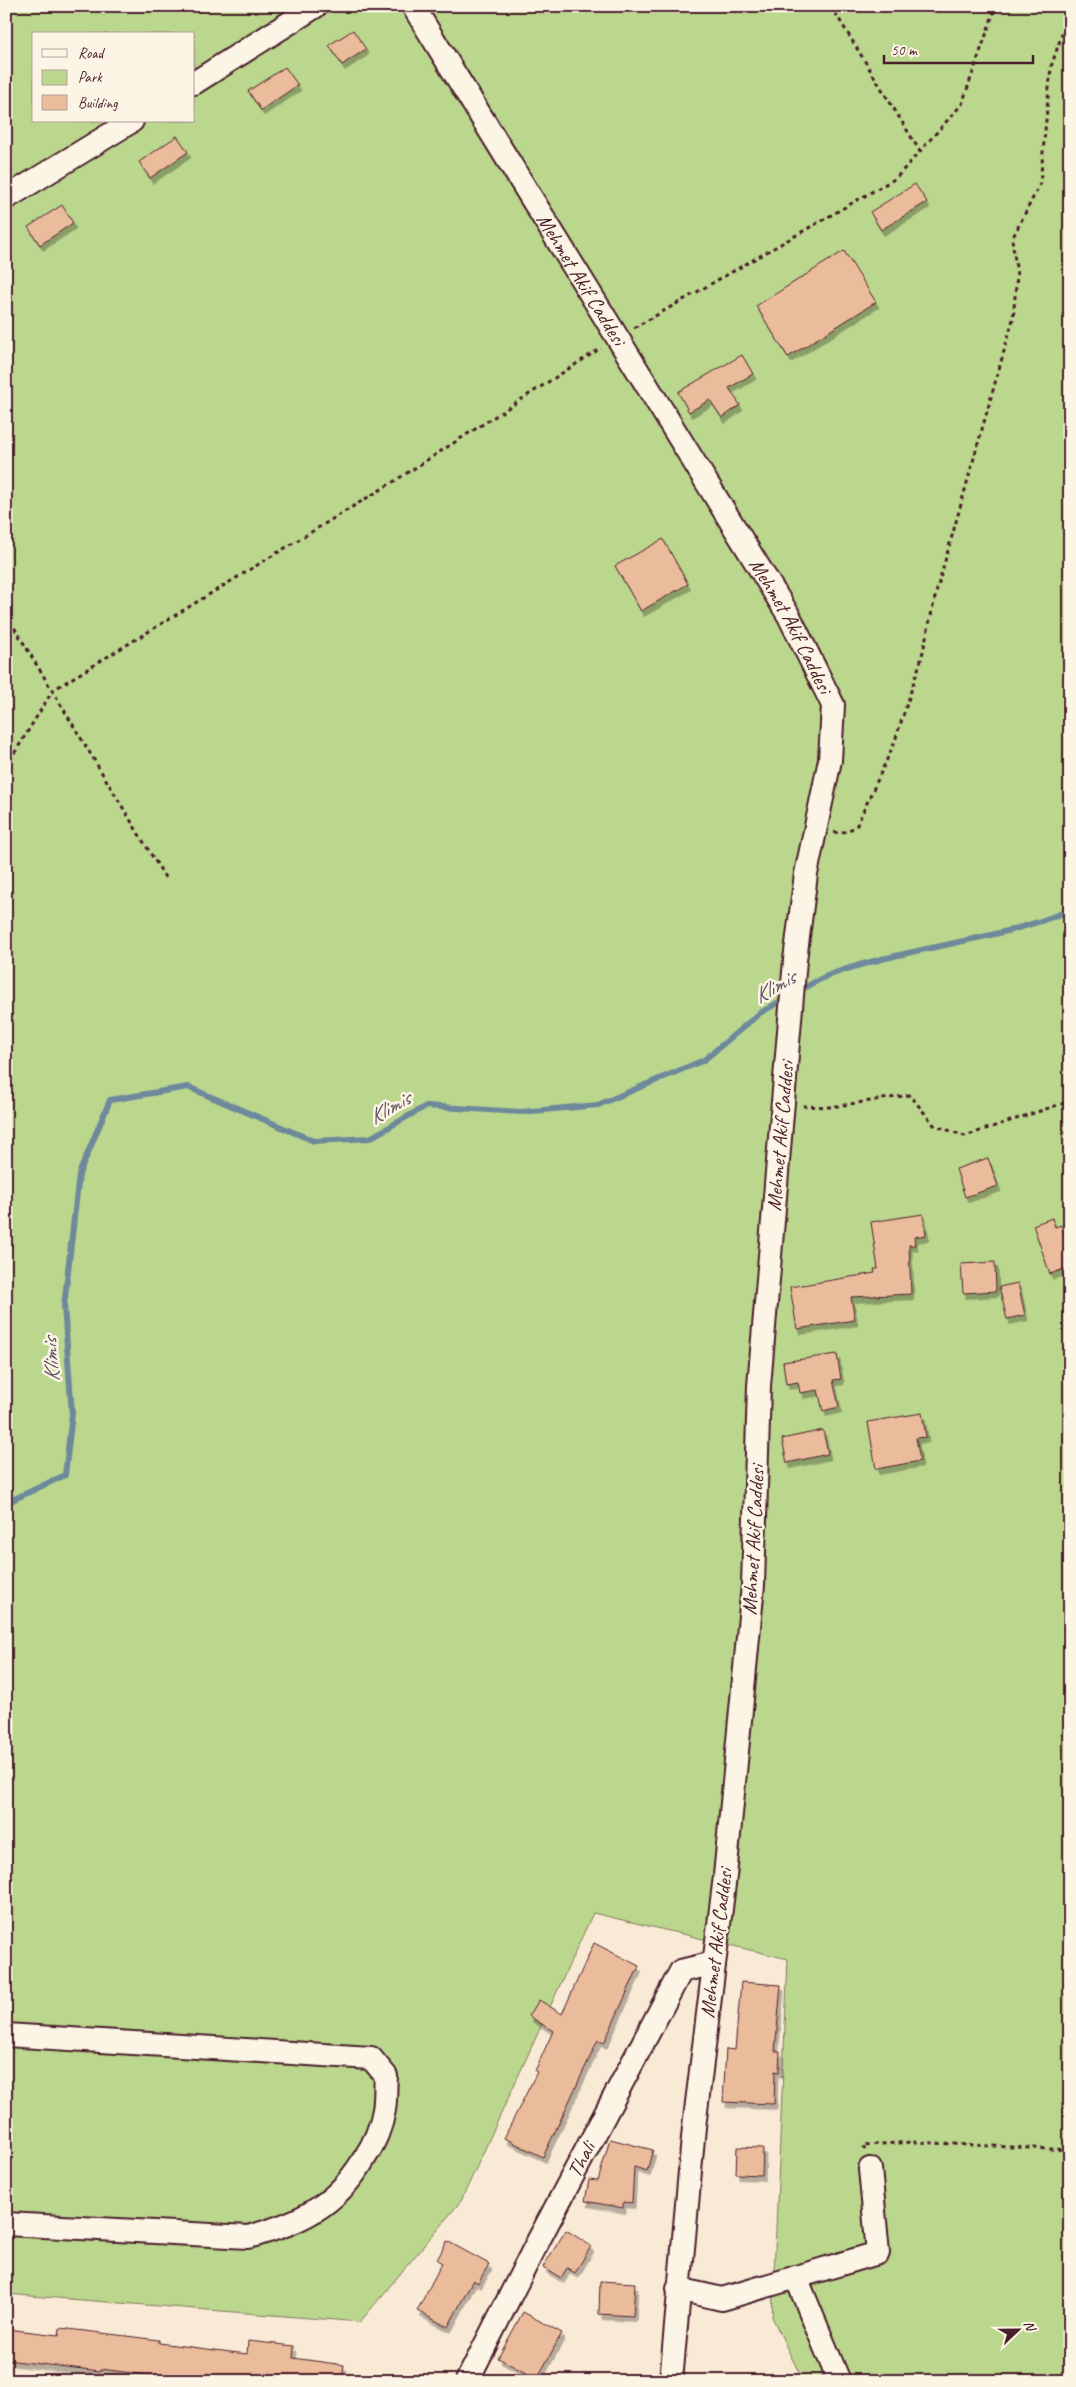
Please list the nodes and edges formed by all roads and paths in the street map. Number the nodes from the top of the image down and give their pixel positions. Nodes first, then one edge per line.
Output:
1 (316, 6) edge
2 (413, 6) edge
3 (831, 6) edge
4 (996, 6) edge
5 (1070, 10) edge
6 (195, 82) edge
7 (130, 122) edge
8 (920, 153) junction
9 (6, 198) edge
10 (617, 338) junction
11 (6, 614) edge
12 (53, 690) junction
13 (6, 766) edge
14 (815, 831) junction
15 (166, 880) dead end
16 (1070, 1101) edge
17 (783, 1105) junction
18 (714, 1963) junction
19 (6, 2035) edge
20 (1064, 2150) junction
21 (1070, 2150) edge
22 (870, 2169) joint
23 (1070, 2215) edge
24 (6, 2224) edge
25 (796, 2277) junction
26 (678, 2289) junction
27 (467, 2381) edge
28 (671, 2381) edge
29 (839, 2381) edge

1 - 6 street
2 - 10 street, Mehmet Akif Caddesi
3 - 8 path
4 - 8 path
5 - 14 path
7 - 9 street
8 - 10 path
10 - 12 path
10 - 14 street, Mehmet Akif Caddesi
11 - 12 path
12 - 13 path
12 - 15 path
14 - 17 street, Mehmet Akif Caddesi
16 - 17 path
17 - 18 street, Mehmet Akif Caddesi
18 - 26 street, Mehmet Akif Caddesi
18 - 27 street, Thali
19 - 24 street
20 - 21 path
20 - 22 path
20 - 23 path
22 - 25 street
25 - 26 street
25 - 29 street
26 - 28 street, Mehmet Akif Caddesi

